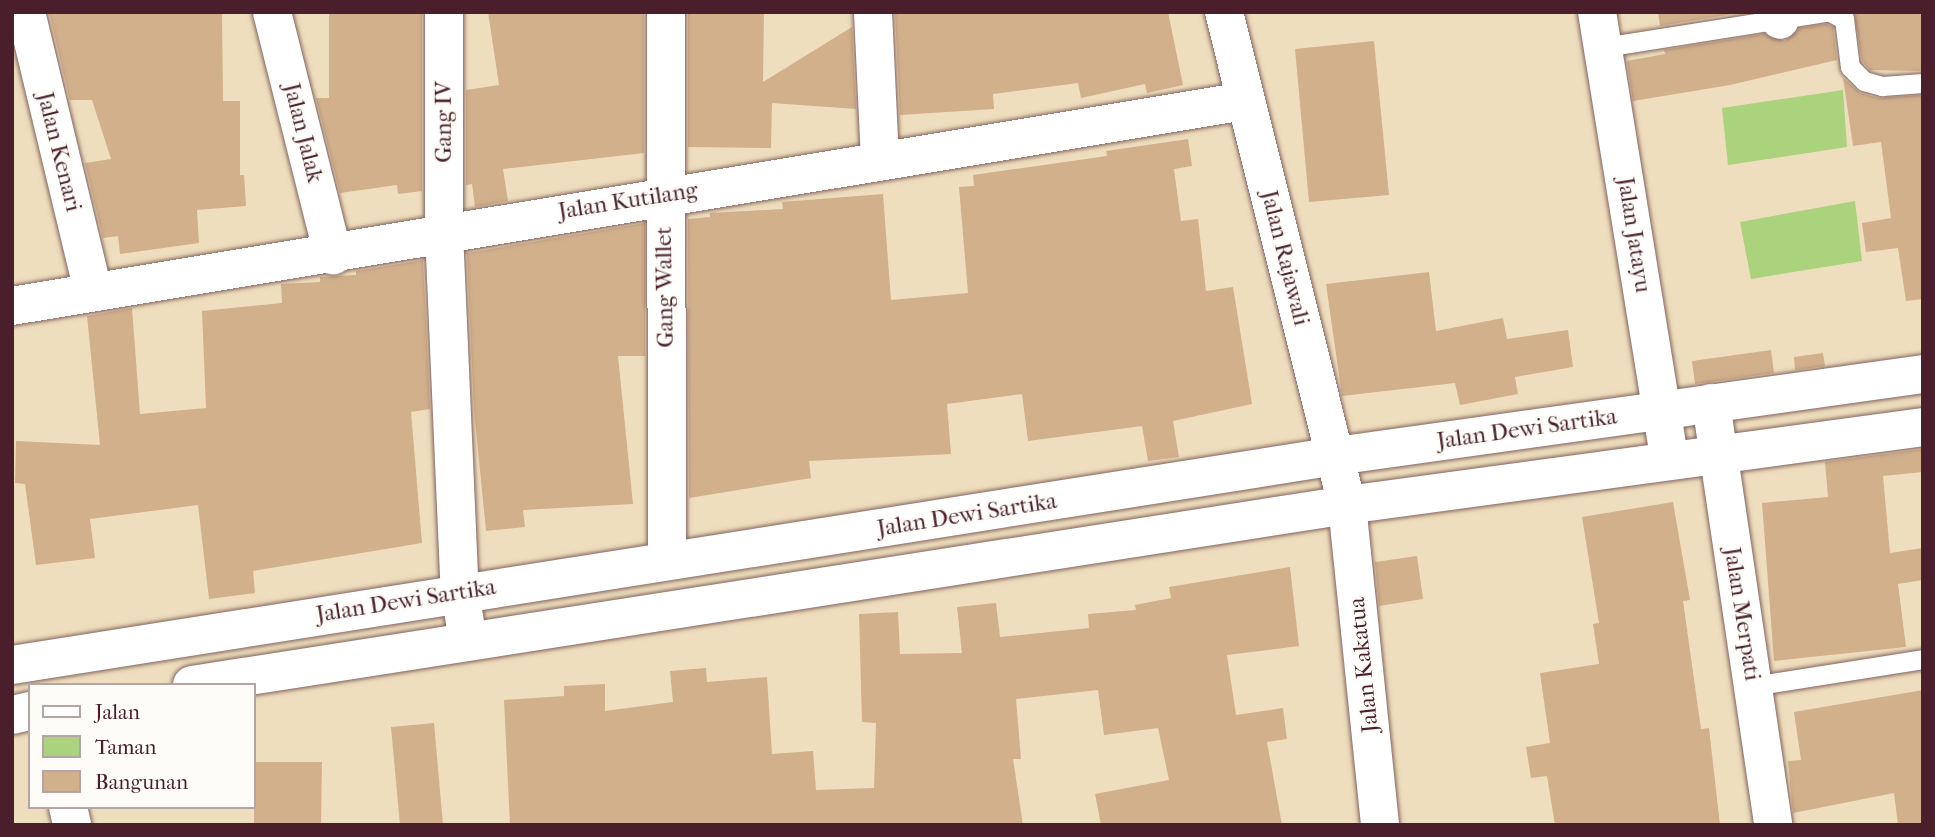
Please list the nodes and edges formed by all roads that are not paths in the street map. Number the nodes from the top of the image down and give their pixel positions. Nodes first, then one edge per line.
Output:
1 (26, 12) edge
2 (272, 12) edge
3 (444, 12) edge
4 (666, 12) edge
5 (873, 12) edge
6 (1224, 12) edge
7 (1824, 12) edge
8 (1830, 12) edge
9 (1779, 16) edge
10 (1601, 29) edge
11 (1923, 83) edge
12 (1245, 101) junction
13 (880, 160) junction
14 (664, 195) junction
15 (444, 232) junction
16 (333, 255) junction
17 (93, 292) junction
18 (12, 306) edge
19 (1923, 374) edge
20 (1710, 403) junction
21 (1662, 410) junction
22 (1923, 427) edge
23 (1717, 453) junction
24 (1336, 456) junction
25 (1669, 459) junction
26 (1347, 505) junction
27 (667, 561) junction
28 (460, 592) junction
29 (468, 641) junction
30 (1923, 659) edge
31 (32, 670) edge
32 (205, 683) edge
33 (1753, 685) junction
34 (1380, 825) edge
35 (1773, 825) edge

1 - 17 street, Jalan Kenari
2 - 16 street, Jalan Jalak
3 - 15 street, Gang IV
4 - 14 street, Gang Wallet
5 - 13 street
6 - 12 street, Jalan Rajawali
7 - 9 lane
8 - 11 lane
9 - 10 lane
10 - 21 street, Jalan Jatayu
12 - 13 street, Jalan Kutilang
12 - 24 street, Jalan Rajawali
13 - 14 street, Jalan Kutilang
14 - 15 street, Jalan Kutilang
14 - 27 street, Gang Wallet
15 - 16 street, Jalan Kutilang
15 - 28 street, Gang IV
16 - 17 street, Jalan Kutilang
17 - 18 street, Jalan Kutilang
19 - 20 street, Jalan Dewi Sartika
20 - 21 street, Jalan Dewi Sartika
20 - 23 street, Jalan Merpati
21 - 24 street, Jalan Dewi Sartika
21 - 25 street, Jalan Jatayu
22 - 23 street, Jalan Dewi Sartika
23 - 25 street, Jalan Dewi Sartika
23 - 33 street, Jalan Merpati
24 - 26 street, Jalan Rajawali
24 - 27 street, Jalan Dewi Sartika
25 - 26 street, Jalan Dewi Sartika
26 - 29 street, Jalan Dewi Sartika
26 - 34 street, Jalan Kakatua
27 - 28 street, Jalan Dewi Sartika
28 - 29 street, Gang IV
28 - 31 street, Jalan Dewi Sartika
29 - 32 street, Jalan Dewi Sartika
30 - 33 lane
33 - 35 street, Jalan Merpati

